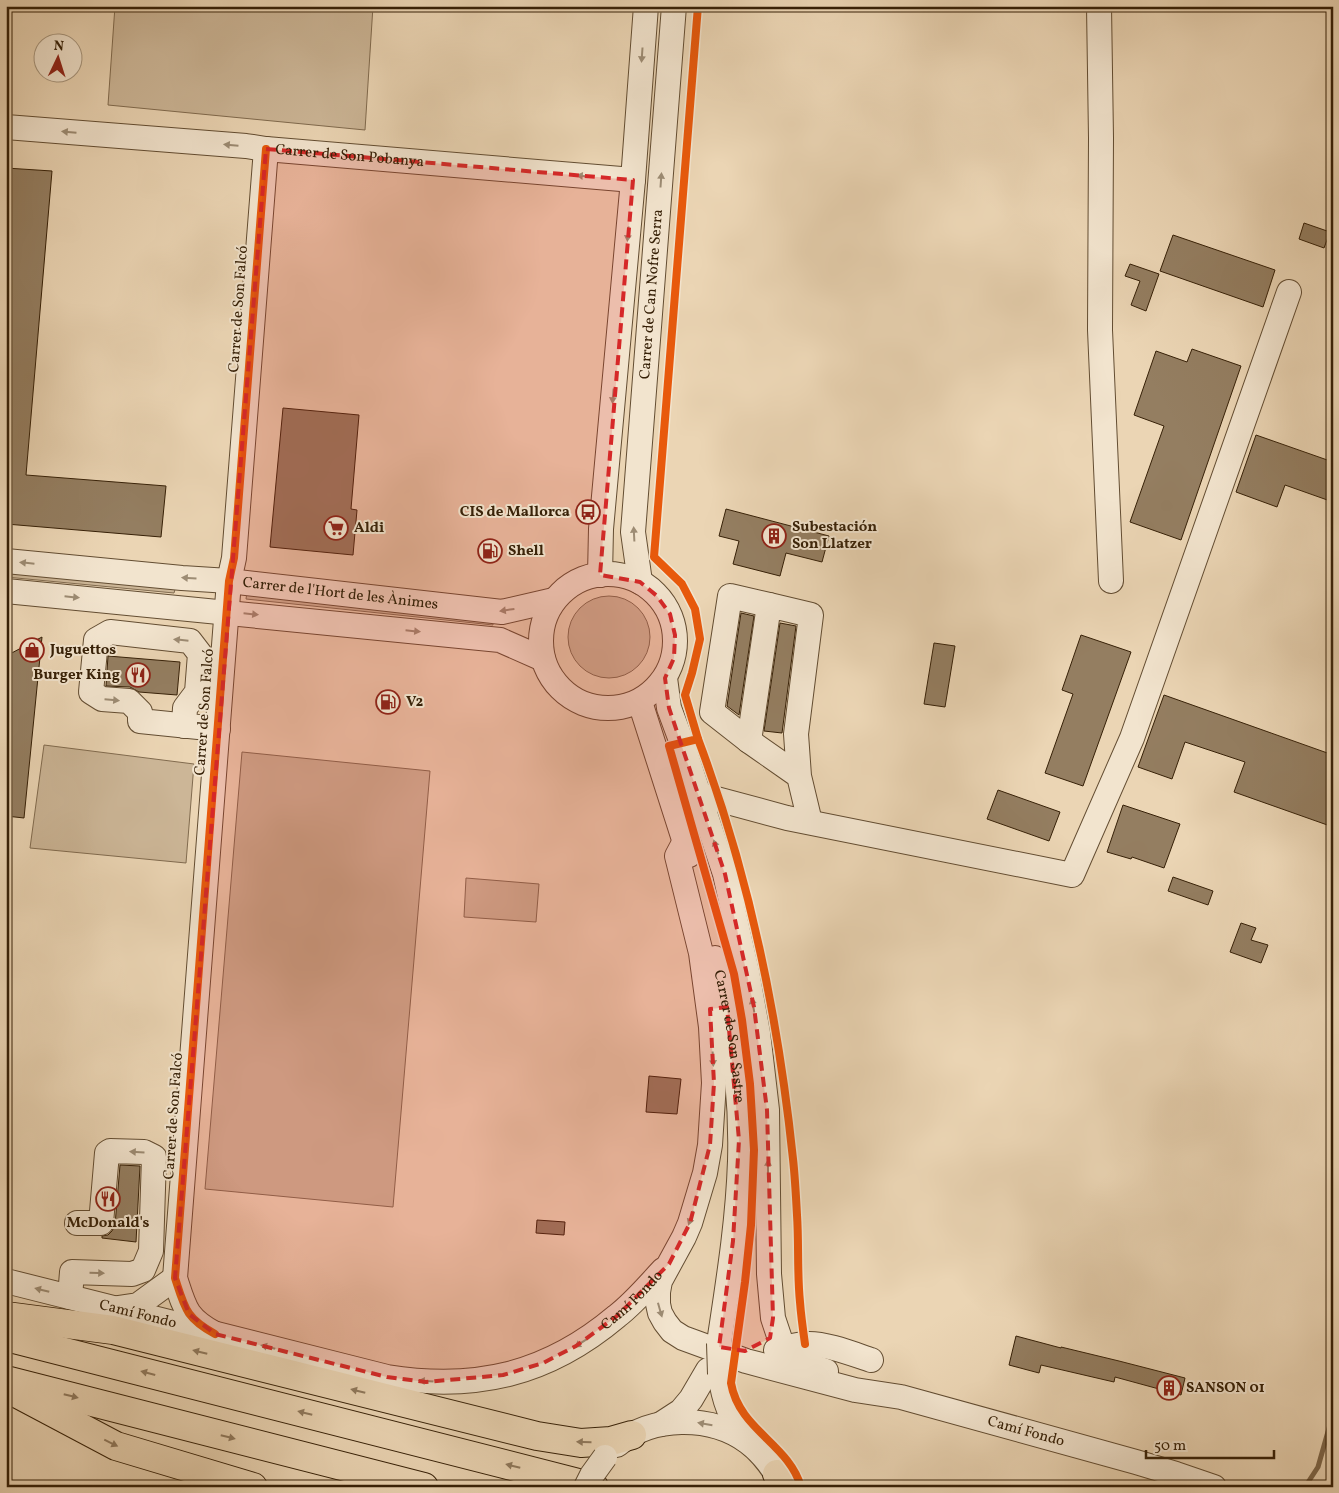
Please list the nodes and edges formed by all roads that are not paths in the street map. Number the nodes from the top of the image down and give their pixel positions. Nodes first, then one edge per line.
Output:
1 (646, 6) edge
2 (674, 6) edge
3 (1098, 6) edge
4 (6, 127) edge
5 (266, 149) junction
6 (633, 180) junction
7 (1289, 292) dead end
8 (6, 561) edge
9 (600, 575) junction
10 (1111, 580) dead end
11 (229, 581) junction
12 (640, 582) junction
13 (6, 591) edge
14 (554, 600) junction
15 (769, 605) junction
16 (227, 612) junction
17 (543, 659) junction
18 (665, 678) junction
19 (640, 702) junction
20 (184, 726) junction
21 (218, 729) junction
22 (749, 741) junction
23 (799, 776) junction
24 (698, 794) junction
25 (810, 822) junction
26 (685, 841) junction
27 (768, 1193) junction
28 (76, 1223) dead end
29 (669, 1264) junction
30 (175, 1278) junction
31 (6, 1281) edge
32 (70, 1297) junction
33 (112, 1308) junction
34 (6, 1316) edge
35 (773, 1318) junction
36 (215, 1334) junction
37 (713, 1336) junction
38 (6, 1337) edge
39 (795, 1345) junction
40 (745, 1351) junction
41 (871, 1360) dead end
42 (714, 1372) junction
43 (6, 1380) edge
44 (6, 1388) edge
45 (901, 1397) junction
46 (660, 1425) junction
47 (632, 1435) junction
48 (747, 1441) junction
49 (783, 1483) edge
50 (253, 1487) edge
51 (424, 1487) edge
52 (586, 1487) edge
53 (594, 1487) edge
54 (1214, 1487) edge

1 -> 6 street, Carrer de Can Nofre Serra
12 -> 2 street, Carrer de Can Nofre Serra
3 - 10 street
5 -> 4 street, Carrer de Son Pobanya
6 -> 5 street, Carrer de Son Pobanya
5 - 11 street, Carrer de Son Falcó
6 -> 9 street, Carrer de Can Nofre Serra
7 - 25 street
11 -> 8 street, Carrer de l'Hort de les Ànimes
9 - 12 street
9 - 14 street
14 -> 11 street, Carrer de l'Hort de les Ànimes
11 - 16 street, Carrer de Son Falcó
12 - 18 street
13 -> 16 street, Carrer de l'Hort de les Ànimes
14 - 17 street
15 - 22 street
15 - 22 street
15 - 23 street
16 -> 17 street, Carrer de l'Hort de les Ànimes
16 - 21 street, Carrer de Son Falcó
17 - 19 street
18 - 19 street
18 - 24 street
19 - 26 street, Carrer de Son Sastre
20 -> 20 street
20 - 21 street
21 - 30 street, Carrer de Son Falcó
22 - 23 street
23 - 25 street
24 - 25 street
27 -> 24 street
26 -> 29 street
26 - 37 street, Carrer de Son Sastre
27 - 35 street
27 - 39 street
32 -> 28 street
29 -> 36 street, Camí Fondo
29 -> 37 street, Camí Fondo
30 - 33 street
30 - 36 street
32 -> 31 street, Camí Fondo
32 - 33 street, Camí Fondo
33 - 36 street, Camí Fondo
47 -> 34 highway
35 - 39 street
35 - 40 street
37 - 40 street
37 - 42 street, Carrer de Son Sastre
37 - 45 street, Camí Fondo
53 -> 38 highway
39 - 40 street
39 - 41 street
39 - 45 street
42 - 46 street, Carrer de Son Sastre
42 - 48 street
43 -> 51 highway
44 -> 50 highway
45 - 54 street, Camí Fondo
46 - 47 street
48 -> 46 street
47 - 52 street, bridge
48 - 49 street

